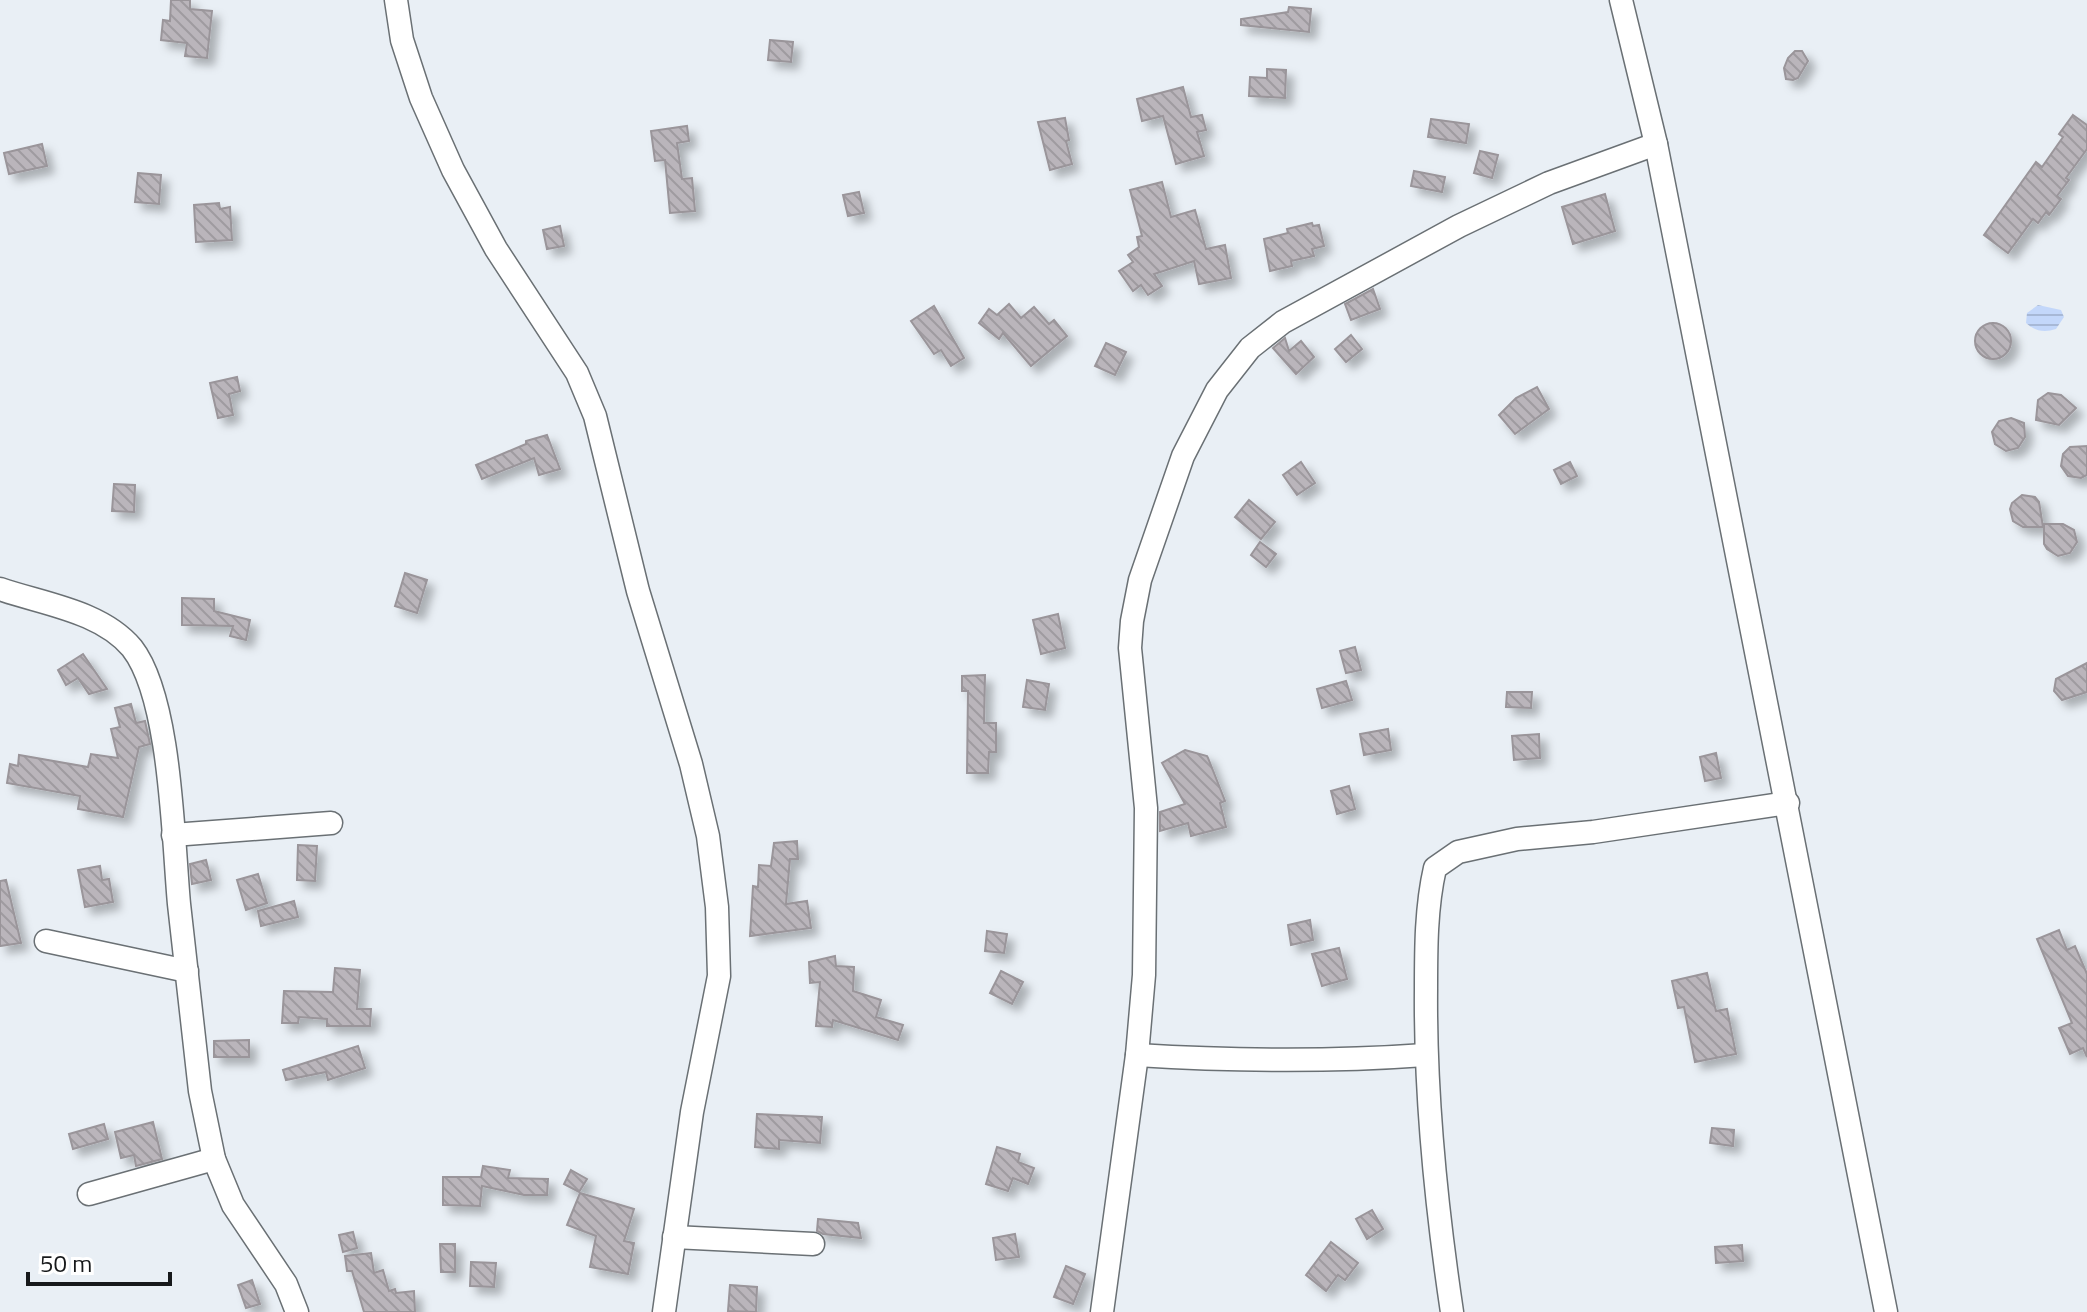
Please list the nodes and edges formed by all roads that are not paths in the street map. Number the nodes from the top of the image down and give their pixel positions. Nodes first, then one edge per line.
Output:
1 (396, 0) edge
2 (1621, 0) edge
3 (1656, 144) junction
4 (0, 589) edge
5 (1788, 803) junction
6 (331, 823) dead end
7 (173, 835) junction
8 (46, 941) dead end
9 (187, 971) junction
10 (1137, 1055) junction
11 (1425, 1055) junction
12 (214, 1159) junction
13 (89, 1194) dead end
14 (674, 1237) junction
15 (813, 1244) dead end
16 (297, 1312) edge
17 (664, 1312) edge
18 (1102, 1312) edge
19 (1452, 1312) edge
20 (1886, 1312) edge

1 - 14 street
2 - 3 street
3 - 5 street
3 - 10 street
4 - 7 street
5 - 11 street
5 - 20 street
6 - 7 street
7 - 9 street
8 - 9 street
9 - 12 street
10 - 11 street
10 - 18 street
11 - 19 street
12 - 13 street
12 - 16 street
14 - 15 street
14 - 17 street

